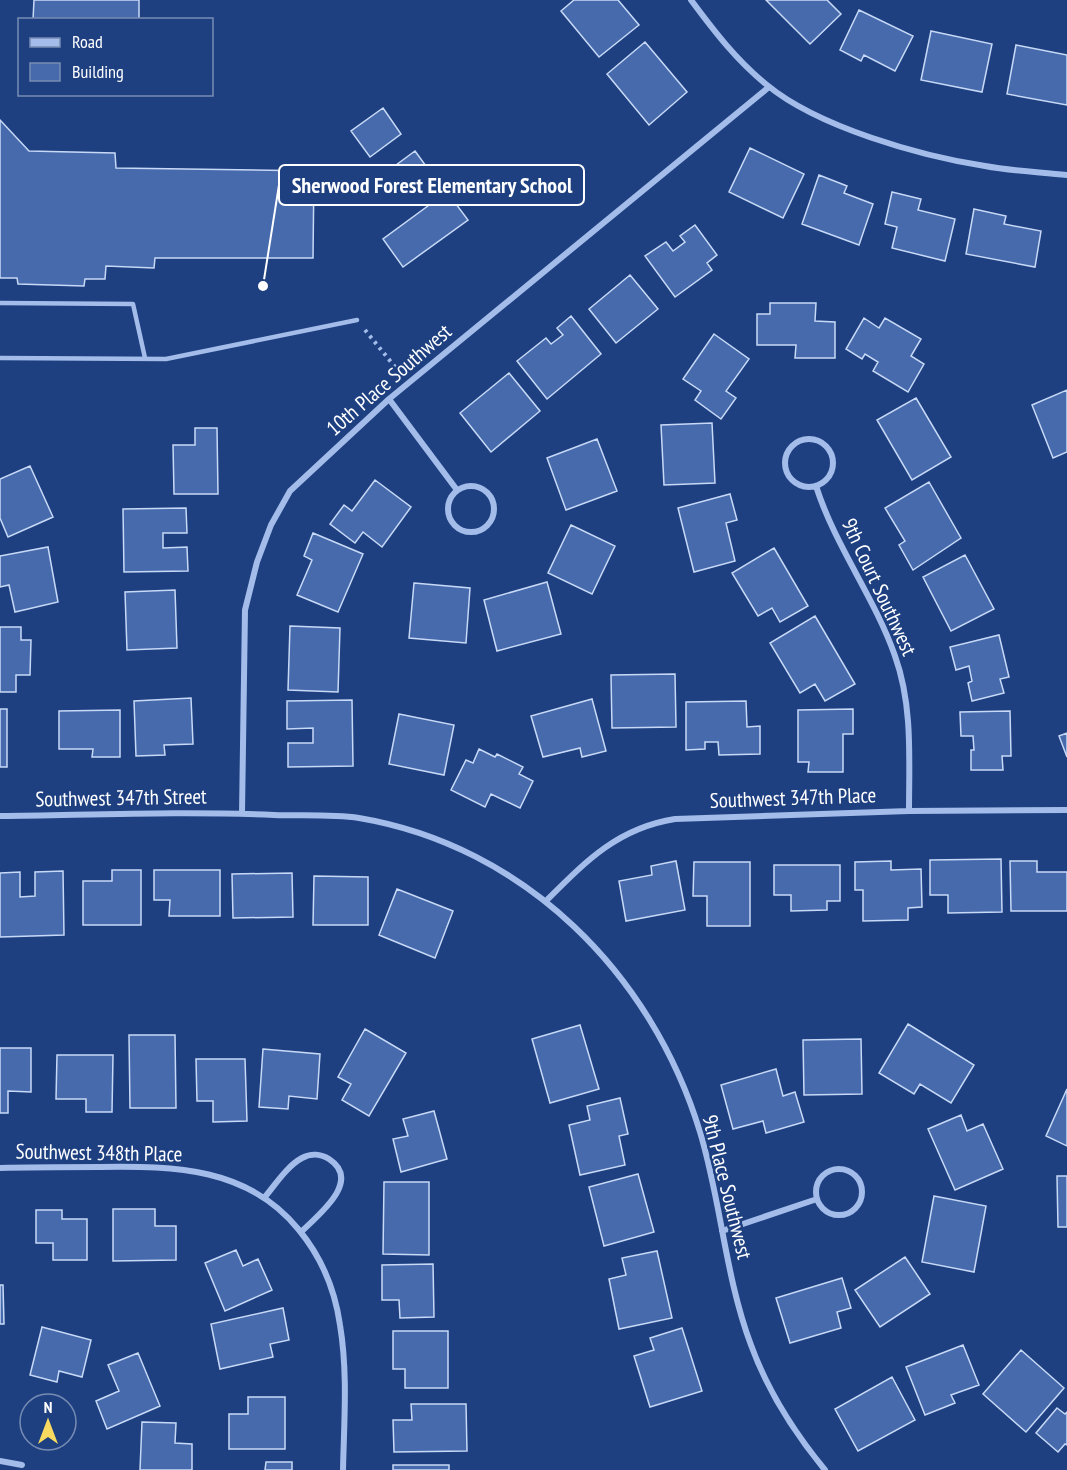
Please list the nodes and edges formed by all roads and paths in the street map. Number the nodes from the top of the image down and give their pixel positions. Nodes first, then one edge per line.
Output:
1 (691, 0) edge
2 (769, 87) junction
3 (1067, 175) edge
4 (0, 303) edge
5 (357, 320) joint
6 (0, 358) edge
7 (145, 358) junction
8 (408, 383) junction
9 (389, 399) junction
10 (816, 486) junction
11 (457, 490) junction
12 (1067, 810) edge
13 (909, 811) junction
14 (242, 813) junction
15 (0, 816) edge
16 (547, 900) junction
17 (0, 1168) edge
18 (264, 1198) junction
19 (817, 1199) junction
20 (722, 1231) junction
21 (301, 1232) junction
22 (0, 1461) edge
23 (22, 1465) dead end
24 (343, 1470) edge
25 (825, 1470) edge

1 - 2 street
2 - 3 street
2 - 8 street, 10th Place Southwest
4 - 7 lane
5 - 7 lane
5 - 8 path
6 - 7 lane
8 - 9 street, 10th Place Southwest
9 - 11 street
9 - 14 street, 10th Place Southwest
10 - 10 street
10 - 13 street, 9th Court Southwest
11 - 11 street
12 - 13 street, Southwest 347th Place
13 - 16 street, Southwest 347th Place
14 - 15 street, Southwest 347th Street
14 - 16 street, 9th Place Southwest
16 - 20 street, 9th Place Southwest
17 - 18 street, Southwest 348th Place
18 - 21 street, Southwest 348th Place
18 - 21 street
19 - 19 street
19 - 20 street
20 - 25 street, 9th Place Southwest
21 - 24 street
22 - 23 street

